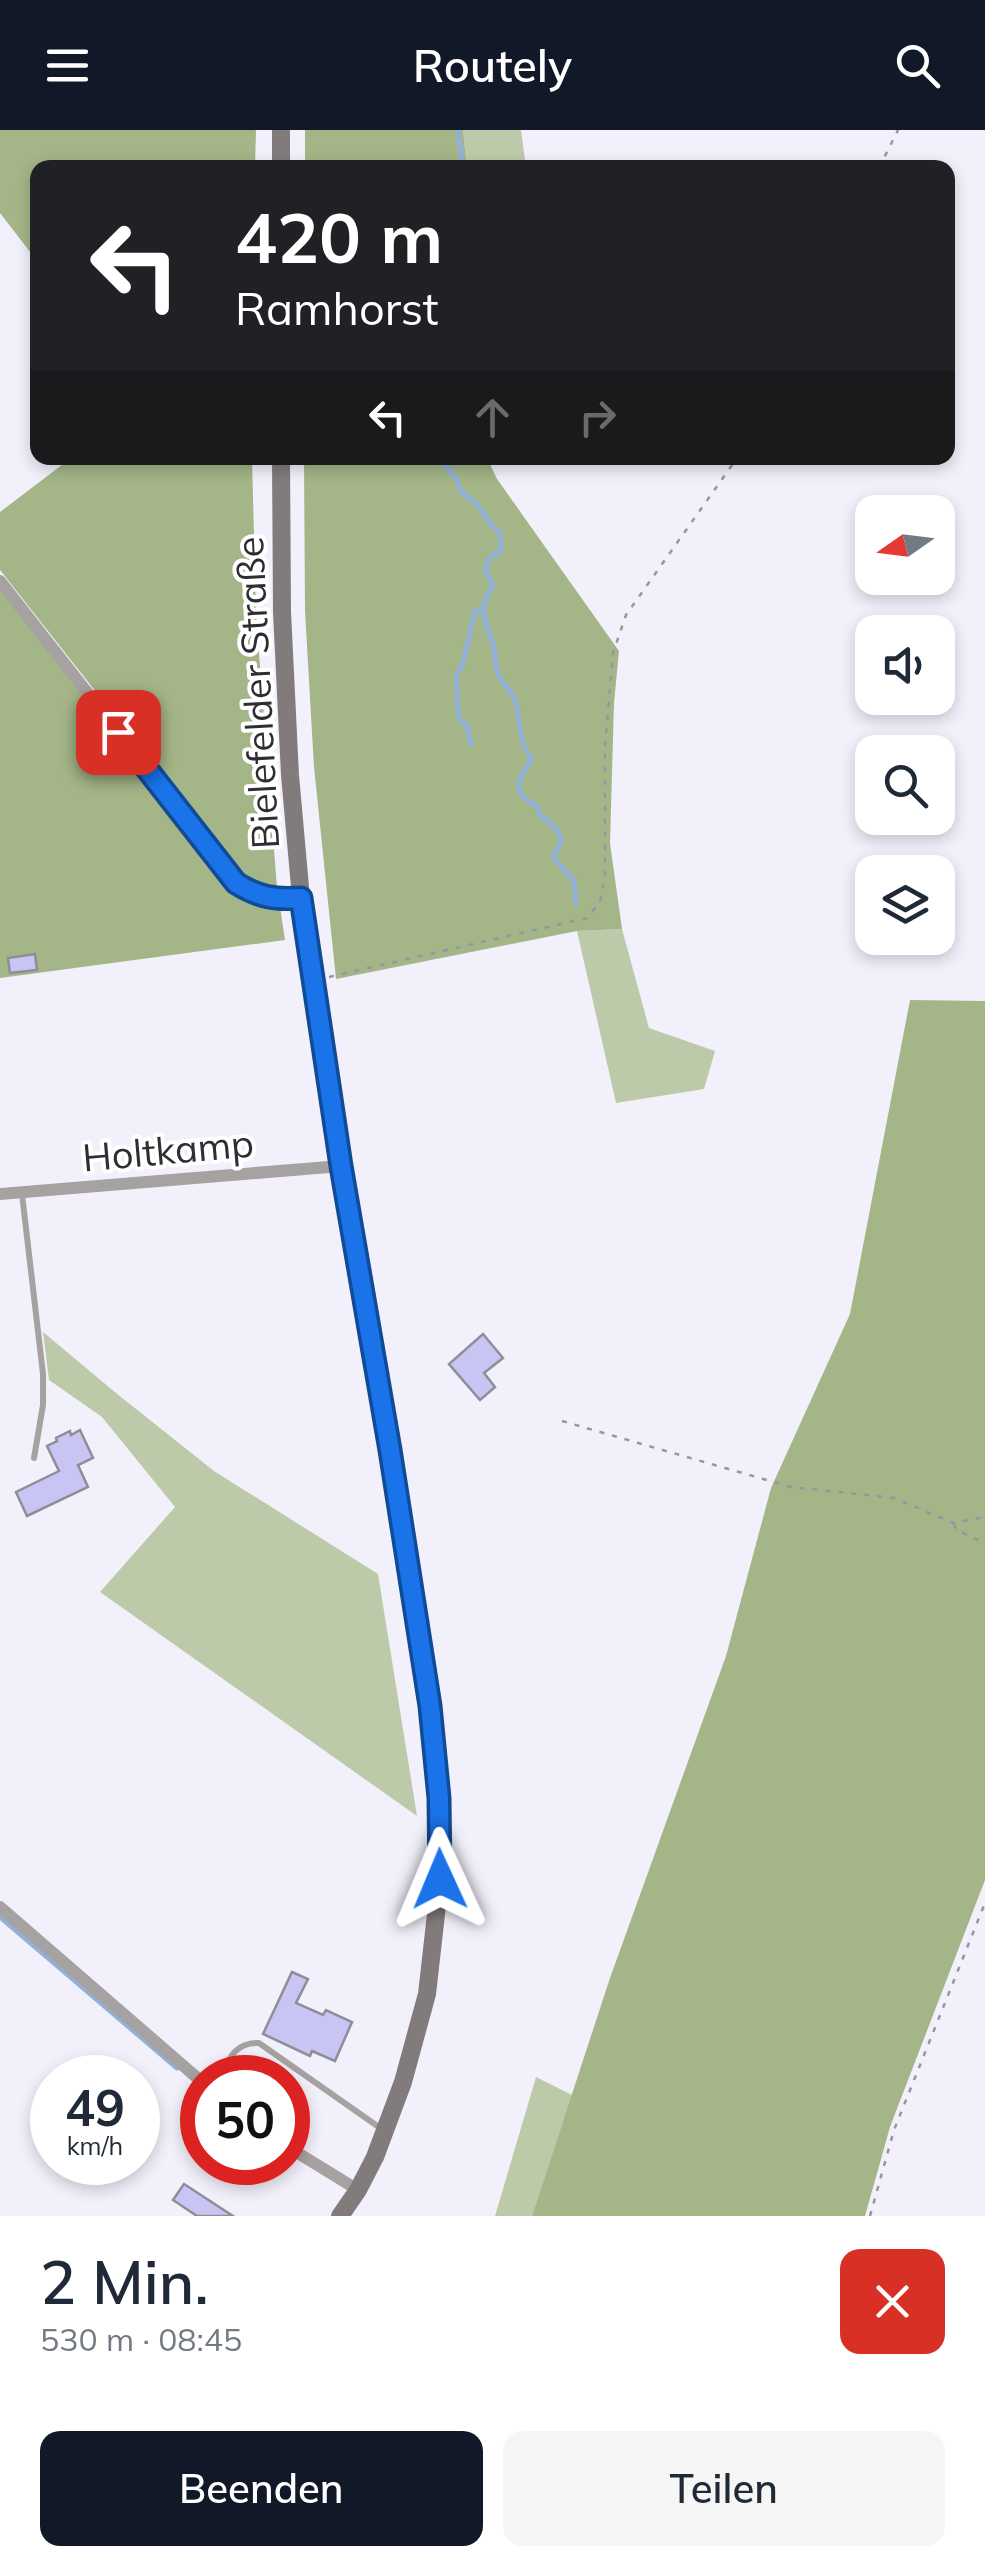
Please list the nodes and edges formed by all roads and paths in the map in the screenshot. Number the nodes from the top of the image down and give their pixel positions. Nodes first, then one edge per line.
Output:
1 (282, 130) edge
2 (898, 130) edge
3 (282, 160) edge
4 (883, 160) edge
5 (280, 465) edge
6 (732, 465) edge
7 (0, 581) edge
8 (301, 898) junction
9 (313, 980) junction
10 (341, 1166) junction
11 (22, 1192) junction
12 (0, 1194) edge
13 (562, 1421) dead end
14 (34, 1458) dead end
15 (985, 1516) edge
16 (954, 1523) junction
17 (985, 1544) edge
18 (985, 1903) edge
19 (0, 1907) edge
20 (232, 2055) edge
21 (275, 2055) edge
22 (180, 2063) edge
23 (310, 2079) edge
24 (384, 2131) junction
25 (310, 2161) edge
26 (358, 2190) junction
27 (340, 2216) edge
28 (870, 2216) edge

1 - 3 main road
2 - 4 path
5 - 8 main road, Bielefelder Straße
6 - 9 path
7 - 8 street
8 - 9 main road, Bielefelder Straße
9 - 10 main road, Bielefelder Straße
10 - 11 street, Holtkamp
10 - 24 main road, Bielefelder Straße
11 - 12 street, Holtkamp
11 - 14 lane
13 - 16 path
15 - 16 path
16 - 17 path
18 - 28 path
19 - 22 street
20 - 21 lane
23 - 24 lane
24 - 26 main road, Bielefelder Straße
25 - 26 street
26 - 27 main road, Bielefelder Straße

